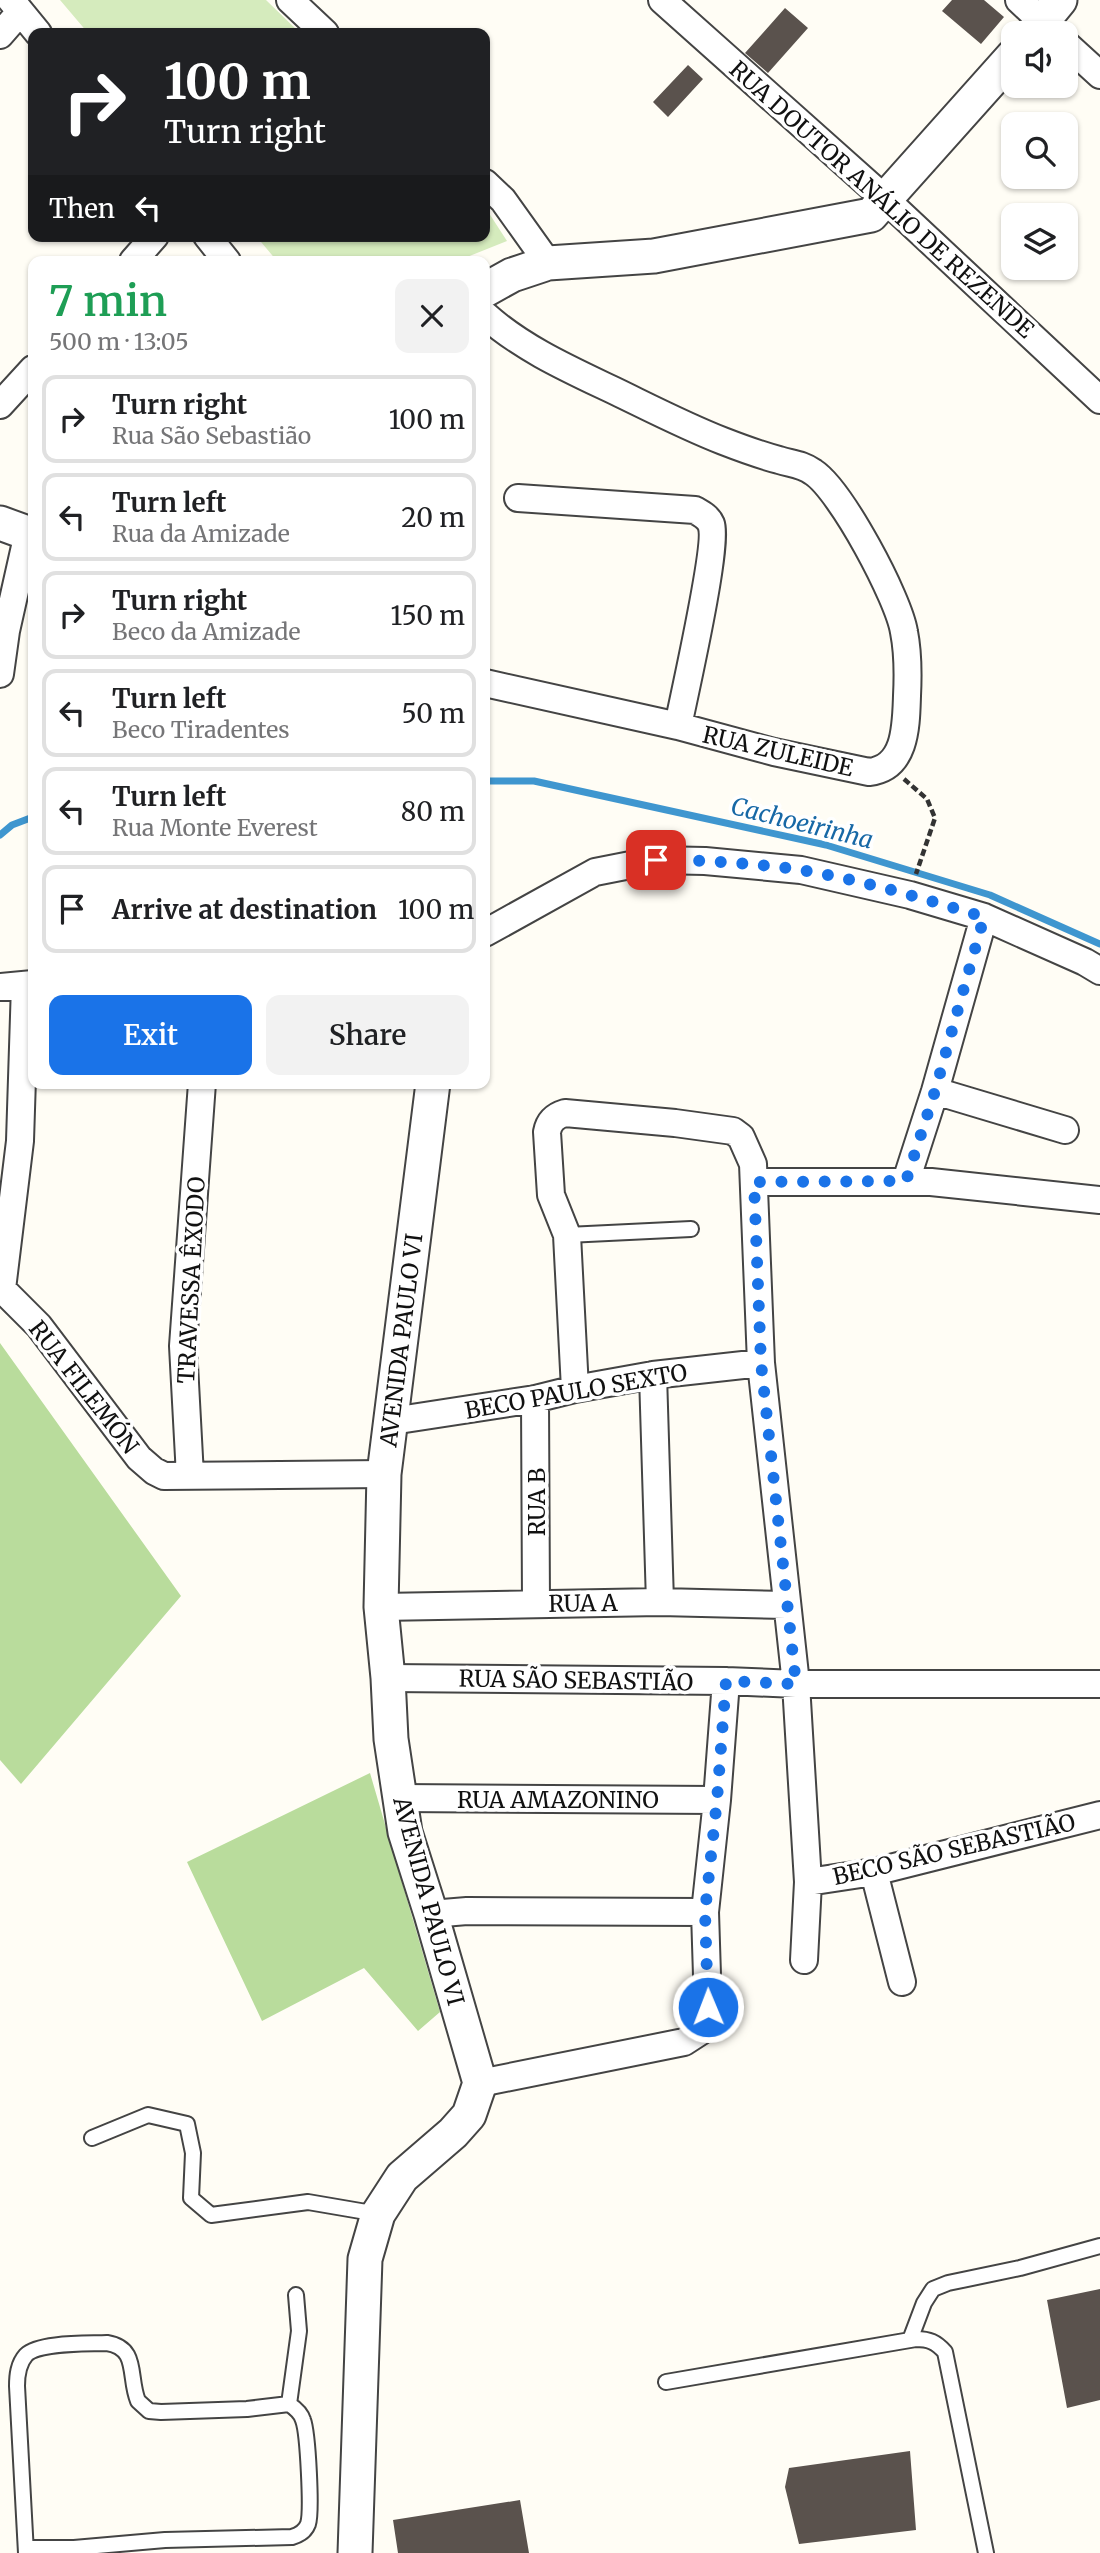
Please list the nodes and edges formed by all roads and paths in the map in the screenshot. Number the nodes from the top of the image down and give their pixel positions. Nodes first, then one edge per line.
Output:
1 (290, 0) edge
2 (662, 0) edge
3 (15, 6) edge
4 (34, 28) edge
5 (320, 28) edge
6 (0, 35) edge
7 (1078, 53) edge
8 (1001, 69) edge
9 (1100, 75) edge
10 (490, 188) edge
11 (885, 200) junction
12 (150, 242) edge
13 (212, 242) edge
14 (137, 256) edge
15 (223, 256) edge
16 (548, 263) junction
17 (490, 287) edge
18 (490, 320) edge
19 (28, 374) edge
20 (1100, 400) edge
21 (0, 405) edge
22 (518, 498) dead end
23 (20, 530) edge
24 (0, 674) edge
25 (490, 684) edge
26 (678, 726) junction
27 (888, 767) junction
28 (917, 870) dead end
29 (984, 917) junction
30 (490, 930) edge
31 (1100, 971) edge
32 (19, 986) edge
33 (202, 1089) edge
34 (432, 1089) edge
35 (935, 1091) junction
36 (1065, 1130) dead end
37 (906, 1181) junction
38 (754, 1182) junction
39 (1100, 1200) edge
40 (691, 1229) dead end
41 (567, 1236) junction
42 (1, 1288) edge
43 (761, 1363) junction
44 (653, 1375) junction
45 (575, 1389) junction
46 (535, 1399) junction
47 (392, 1421) junction
48 (384, 1474) junction
49 (190, 1476) junction
50 (660, 1602) junction
51 (536, 1604) junction
52 (786, 1605) junction
53 (381, 1607) junction
54 (388, 1678) junction
55 (726, 1681) junction
56 (796, 1684) junction
57 (1100, 1684) edge
58 (399, 1798) junction
59 (717, 1800) junction
60 (1100, 1815) edge
61 (874, 1872) junction
62 (808, 1882) junction
63 (705, 1912) junction
64 (431, 1914) junction
65 (804, 1960) dead end
66 (902, 1982) dead end
67 (480, 2083) junction
68 (92, 2138) dead end
69 (378, 2214) junction
70 (1100, 2246) edge
71 (296, 2295) dead end
72 (910, 2340) junction
73 (666, 2382) dead end
74 (289, 2404) junction
75 (150, 2547) edge
76 (26, 2550) edge
77 (355, 2553) edge
78 (986, 2553) edge

1 - 5 street
2 - 11 street, RUA DOUTOR ANÁLIO DE REZENDE
3 - 4 street
3 - 6 street
7 - 9 street
8 - 11 street
10 - 16 street
11 - 16 street
11 - 20 street, RUA DOUTOR ANÁLIO DE REZENDE
12 - 14 street
13 - 15 street
16 - 17 street
18 - 27 street, RUA ZULEIDE
19 - 21 street
22 - 26 street
23 - 24 street
25 - 26 street, RUA ZULEIDE
26 - 27 street, RUA ZULEIDE
27 - 28 path
29 - 30 street
29 - 31 street
29 - 35 street
32 - 42 street
33 - 49 street, TRAVESSA ÊXODO
34 - 47 street, AVENIDA PAULO VI
35 - 36 street
35 - 37 street
37 - 38 street
37 - 39 street
38 - 41 street, BECO SÃO SEBASTIÃO
38 - 43 street, BECO SÃO SEBASTIÃO
40 - 41 lane
41 - 45 street
42 - 49 street, RUA FILEMÓN
43 - 44 street, BECO PAULO SEXTO
43 - 52 street, BECO SÃO SEBASTIÃO
44 - 45 street, BECO PAULO SEXTO
44 - 50 street
45 - 46 street, BECO PAULO SEXTO
46 - 47 street, BECO PAULO SEXTO
46 - 51 street, RUA B
47 - 48 street, AVENIDA PAULO VI
48 - 49 street, RUA FILEMÓN
48 - 53 street, AVENIDA PAULO VI
50 - 51 street, RUA A
50 - 52 street, RUA A
51 - 53 street, RUA A
52 - 56 street, BECO SÃO SEBASTIÃO
53 - 54 street, AVENIDA PAULO VI
54 - 55 street, RUA SÃO SEBASTIÃO
54 - 58 street, AVENIDA PAULO VI
55 - 56 street, RUA SÃO SEBASTIÃO
55 - 59 street
56 - 57 street, RUA SÃO SEBASTIÃO
56 - 62 street, BECO SÃO SEBASTIÃO
58 - 59 street, RUA AMAZONINO
58 - 64 street, AVENIDA PAULO VI
59 - 63 street
60 - 61 street, BECO SÃO SEBASTIÃO
61 - 62 street, BECO SÃO SEBASTIÃO
61 - 66 street
62 - 65 street, BECO SÃO SEBASTIÃO
63 - 64 street
63 - 67 street
64 - 67 street, AVENIDA PAULO VI
67 - 69 street
68 - 69 lane
69 - 77 street
70 - 72 lane
71 - 74 lane
72 - 73 lane
72 - 78 lane
74 - 75 lane
74 - 76 lane
75 - 76 lane

